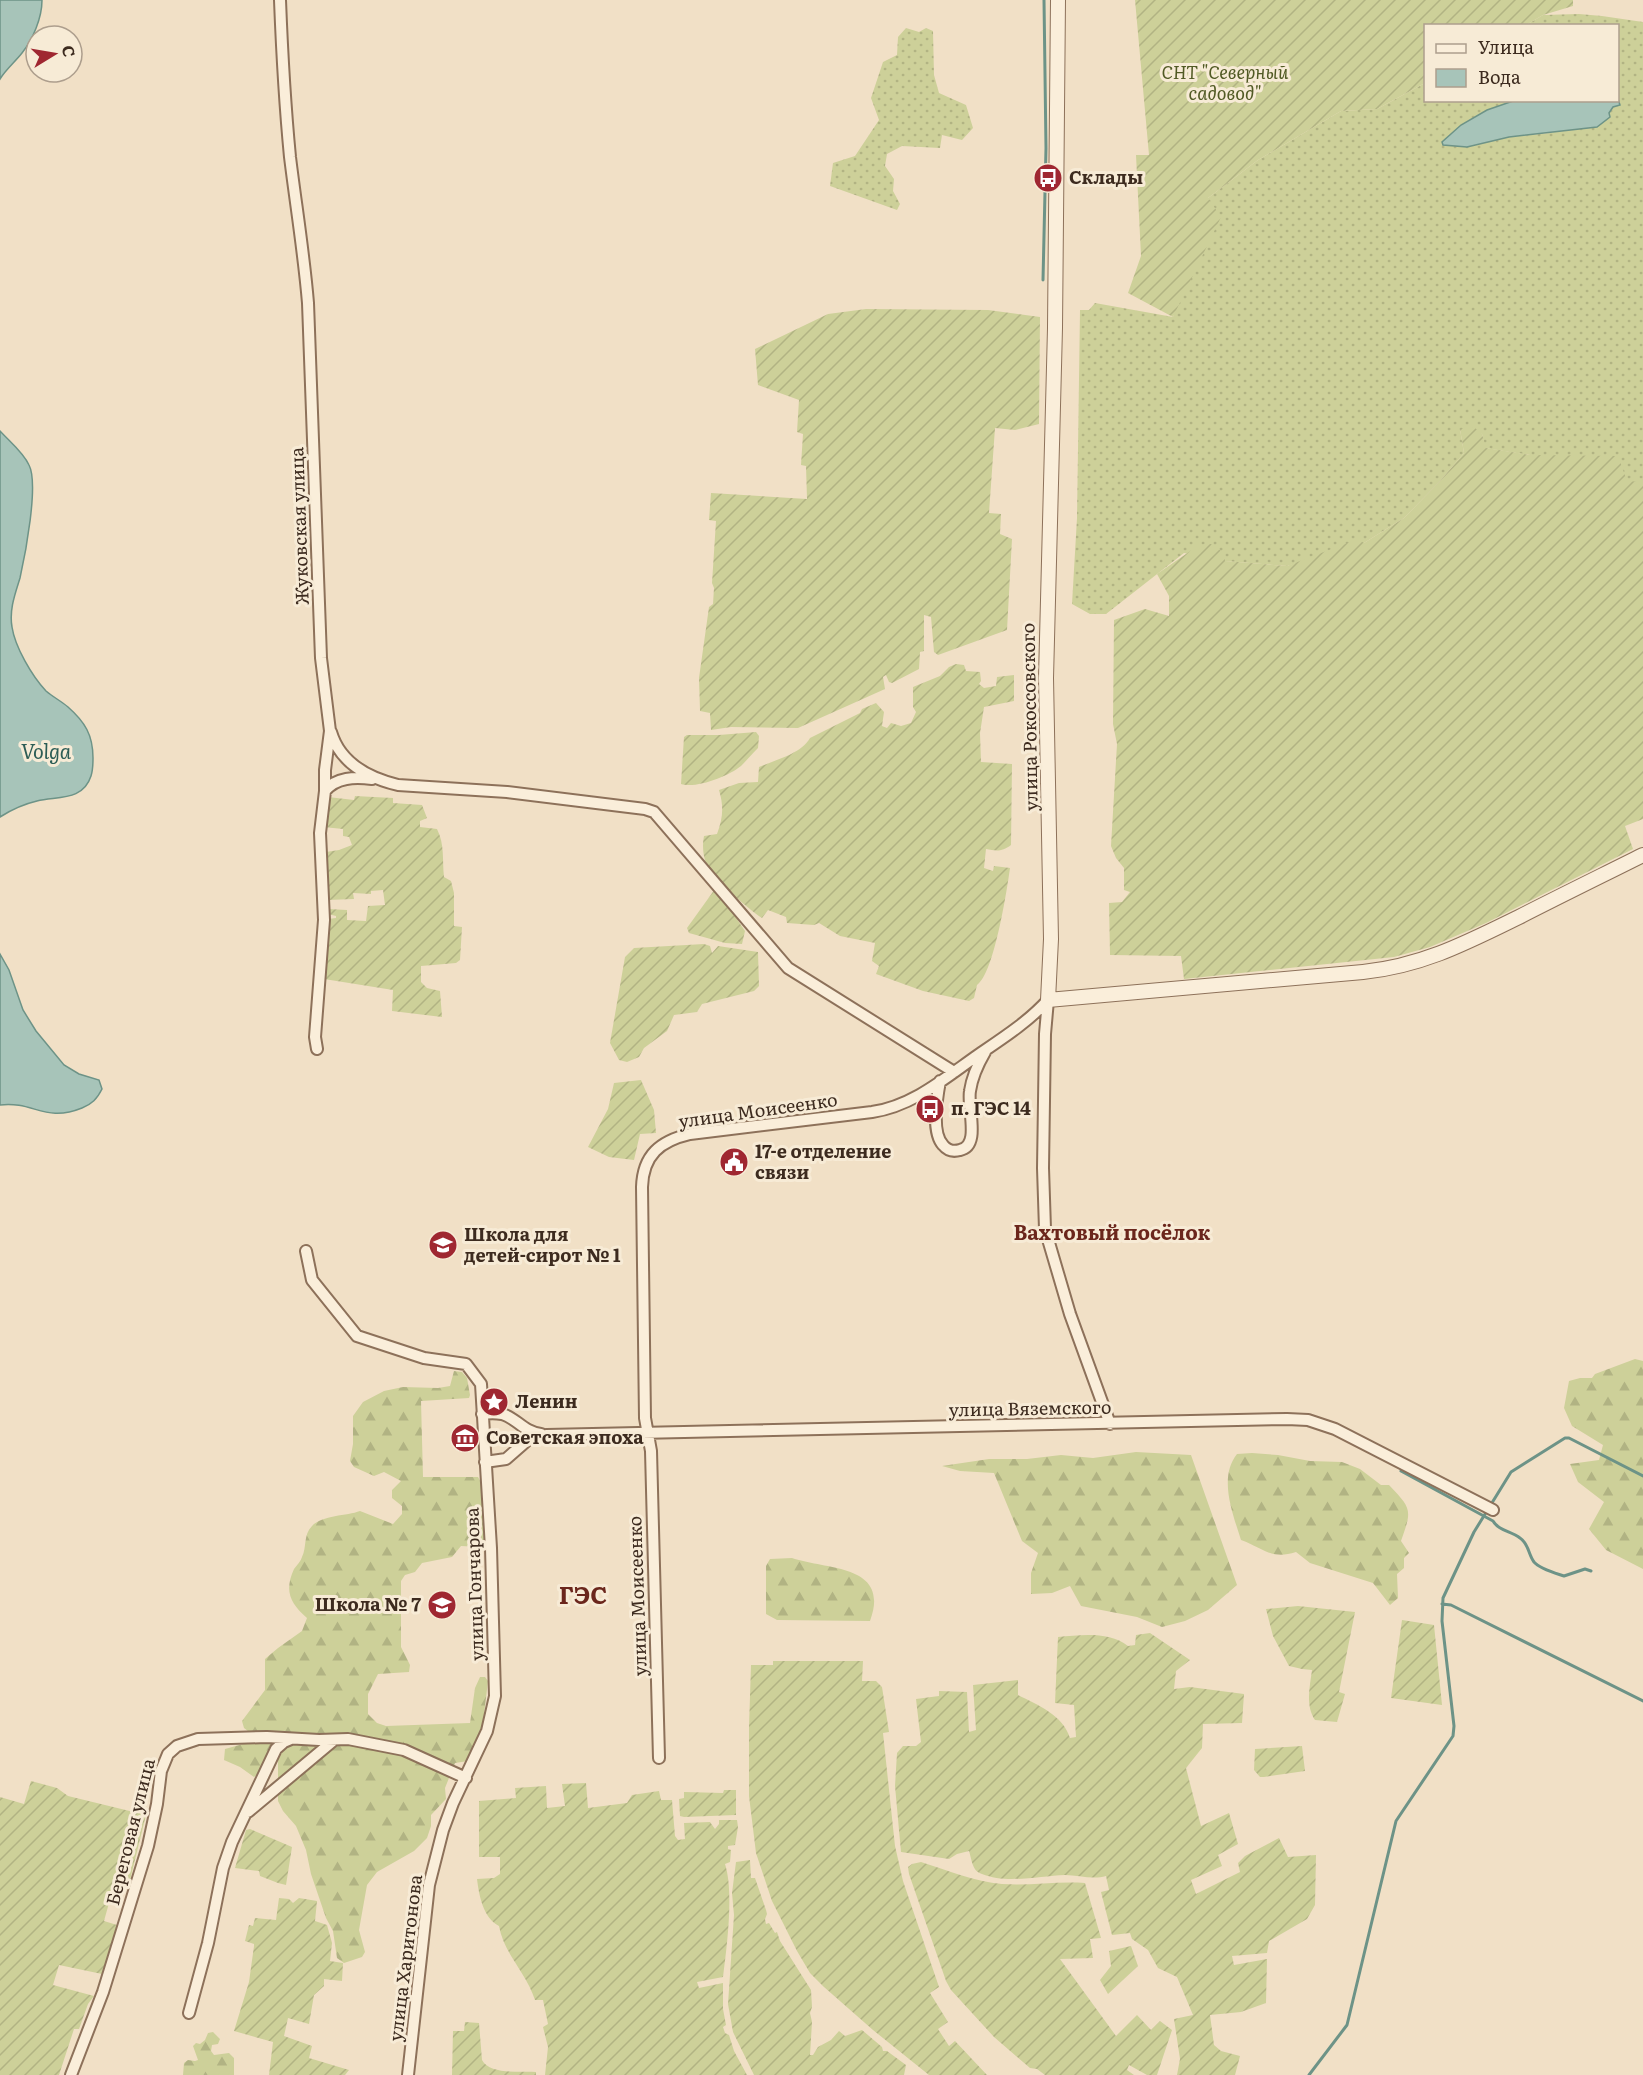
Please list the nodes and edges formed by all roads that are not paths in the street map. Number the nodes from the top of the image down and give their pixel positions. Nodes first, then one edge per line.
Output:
1 (280, 0) edge
2 (1058, 0) edge
3 (330, 731) junction
4 (377, 779) junction
5 (325, 791) junction
6 (1643, 855) edge
7 (1048, 1000) junction
8 (317, 1049) dead end
9 (987, 1049) junction
10 (954, 1072) junction
11 (940, 1082) junction
12 (306, 1251) dead end
13 (482, 1414) junction
14 (516, 1422) junction
15 (1110, 1424) junction
16 (647, 1433) junction
17 (547, 1435) junction
18 (517, 1448) junction
19 (485, 1461) junction
20 (1493, 1510) dead end
21 (294, 1738) junction
22 (336, 1739) junction
23 (659, 1758) dead end
24 (466, 1778) junction
25 (246, 1814) junction
26 (189, 2013) dead end
27 (71, 2075) edge
28 (408, 2075) edge

1 - 3 street, Жуковская улица
2 - 7 street, улица Рокоссовского
3 - 4 street
3 - 5 street, Жуковская улица
4 - 5 street
4 - 10 street
5 - 8 street, Жуковская улица
6 - 7 street
7 - 9 street, улица Моисеенко
7 - 15 street, улица Рокоссовского
9 - 10 street, улица Моисеенко
9 - 11 street
10 - 11 street, улица Моисеенко
11 - 16 street, улица Моисеенко
12 - 13 street, улица Гончарова
13 - 14 street
13 - 19 street, улица Гончарова
14 - 17 street
14 - 18 street
15 - 16 street, улица Вяземского
15 - 20 street, улица Вяземского
16 - 17 street, улица Вяземского
16 - 23 street, улица Моисеенко
17 - 18 street
18 - 19 street
19 - 24 street, улица Гончарова
21 - 22 street
21 - 25 street
21 - 27 street, Береговая улица
22 - 24 street
22 - 25 street
24 - 28 street, улица Харитонова
25 - 26 street

